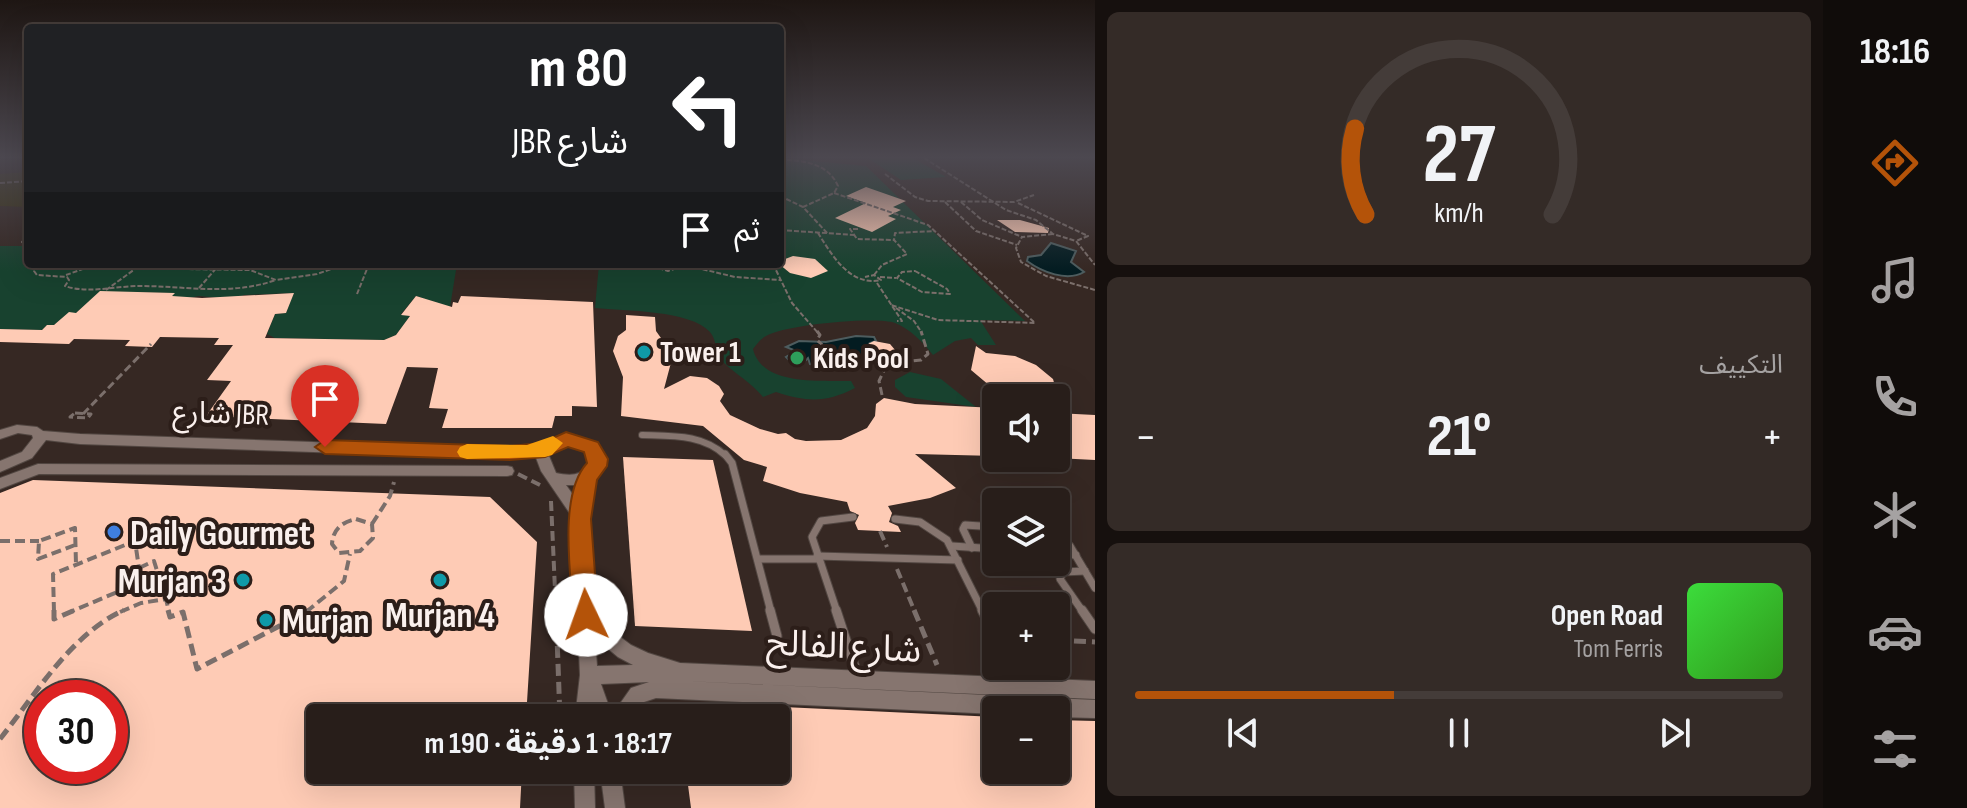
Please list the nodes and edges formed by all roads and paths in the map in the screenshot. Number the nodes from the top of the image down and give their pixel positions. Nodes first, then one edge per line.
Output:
1 (828, 196) edge
2 (843, 196) edge
3 (913, 196) edge
4 (985, 196) edge
5 (1032, 196) edge
6 (784, 198) edge
7 (1016, 201) junction
8 (945, 202) junction
9 (961, 202) junction
10 (995, 202) junction
11 (803, 207) junction
12 (858, 229) dead end
13 (784, 230) edge
14 (937, 231) junction
15 (818, 233) junction
16 (828, 234) junction
17 (1053, 234) junction
18 (855, 235) junction
19 (1022, 237) junction
20 (894, 240) junction
21 (1076, 241) junction
22 (1017, 245) junction
23 (1095, 265) edge
24 (35, 268) edge
25 (86, 268) edge
26 (136, 268) edge
27 (170, 268) edge
28 (334, 268) edge
29 (367, 268) edge
30 (658, 268) edge
31 (679, 268) edge
32 (701, 268) edge
33 (775, 268) edge
34 (214, 270) junction
35 (874, 275) junction
36 (63, 276) junction
37 (865, 277) junction
38 (880, 277) junction
39 (897, 278) junction
40 (276, 280) junction
41 (781, 280) junction
42 (875, 282) junction
43 (198, 289) junction
44 (106, 290) junction
45 (1095, 290) edge
46 (357, 294) dead end
47 (891, 305) junction
48 (897, 321) dead end
49 (151, 344) dead end
50 (887, 364) junction
51 (882, 395) dead end
52 (83, 414) junction
53 (1, 434) edge
54 (39, 435) junction
55 (642, 435) dead end
56 (545, 450) junction
57 (1, 467) edge
58 (507, 471) joint
59 (587, 477) junction
60 (548, 482) junction
61 (0, 484) edge
62 (549, 495) dead end
63 (390, 496) dead end
64 (853, 517) dead end
65 (580, 519) junction
66 (895, 519) dead end
67 (372, 524) junction
68 (158, 526) dead end
69 (982, 526) edge
70 (880, 531) dead end
71 (0, 541) edge
72 (39, 541) junction
73 (135, 541) junction
74 (75, 545) junction
75 (951, 546) junction
76 (1070, 547) edge
77 (972, 548) junction
78 (982, 548) edge
79 (350, 554) junction
80 (1070, 555) edge
81 (1076, 555) junction
82 (818, 558) junction
83 (892, 558) junction
84 (758, 559) junction
85 (958, 560) junction
86 (76, 564) junction
87 (139, 568) junction
88 (1085, 571) junction
89 (1095, 588) edge
90 (166, 599) junction
91 (982, 609) edge
92 (586, 615) junction
93 (1095, 629) edge
94 (777, 636) dead end
95 (1070, 641) edge
96 (1095, 642) edge
97 (688, 672) junction
98 (589, 675) junction
99 (858, 680) junction
100 (1017, 680) edge
101 (945, 684) junction
102 (1020, 687) junction
103 (1095, 690) edge
104 (560, 704) edge
105 (586, 704) edge
106 (598, 704) edge
107 (631, 704) edge
108 (1095, 709) edge
109 (0, 739) edge
110 (584, 784) edge
111 (585, 808) edge

1 - 11 path
2 - 14 path
3 - 8 path
4 - 10 path
5 - 7 path
6 - 11 path
7 - 10 path
7 - 21 path
8 - 9 path
8 - 22 path
9 - 10 path
9 - 19 path
10 - 17 path
11 - 16 path
12 - 18 path
13 - 15 path
14 - 20 path
14 - 47 path
15 - 16 path
15 - 37 path
16 - 18 path
17 - 19 path
17 - 21 path
18 - 20 path
19 - 22 path
20 - 35 path
21 - 23 path
22 - 45 path
24 - 36 path
25 - 36 path
26 - 44 path
27 - 34 path
28 - 40 path
29 - 46 path
30 - 31 path
32 - 41 path
33 - 41 path
34 - 40 path
34 - 43 path
35 - 37 path
35 - 38 path
36 - 44 path
37 - 42 path
38 - 39 path
38 - 42 path
39 - 39 path
40 - 43 path
41 - 50 path
42 - 47 path
43 - 44 path
47 - 48 path
47 - 50 path
49 - 52 path
50 - 51 path
52 - 52 path
53 - 54 street, شارع JBR
54 - 56 street, شارع JBR
54 - 57 street
55 - 84 lane
56 - 59 street, شارع JBR
56 - 60 street, شارع JBR
58 - 60 path
58 - 61 street
59 - 60 street
59 - 65 street, شارع JBR
60 - 65 street, شارع JBR
62 - 104 path
63 - 67 path
64 - 82 lane
65 - 92 street, شارع JBR
66 - 75 lane
67 - 79 path
67 - 79 path
68 - 73 path
69 - 77 lane
70 - 83 path
71 - 72 path
72 - 74 path
72 - 74 path
73 - 86 path
73 - 87 path
74 - 86 path
75 - 77 lane
75 - 85 lane
76 - 81 lane
77 - 78 lane
79 - 90 path
80 - 81 lane
81 - 88 lane
82 - 83 lane
82 - 84 lane
82 - 99 lane
83 - 85 lane
83 - 101 path
84 - 94 lane
85 - 91 lane
86 - 87 path
87 - 90 path
88 - 89 lane
88 - 93 lane
90 - 109 path
92 - 97 street
92 - 98 street, شارع JBR
95 - 96 path
97 - 98 street, شارع الفالح
97 - 99 street, شارع الفالح
98 - 105 street, شارع JBR
98 - 106 street, شارع JBR
99 - 101 street, شارع الفالح
100 - 102 lane
101 - 102 street, شارع الفالح
102 - 103 street, شارع الفالح
107 - 108 street, شارع الفالح
110 - 111 street

